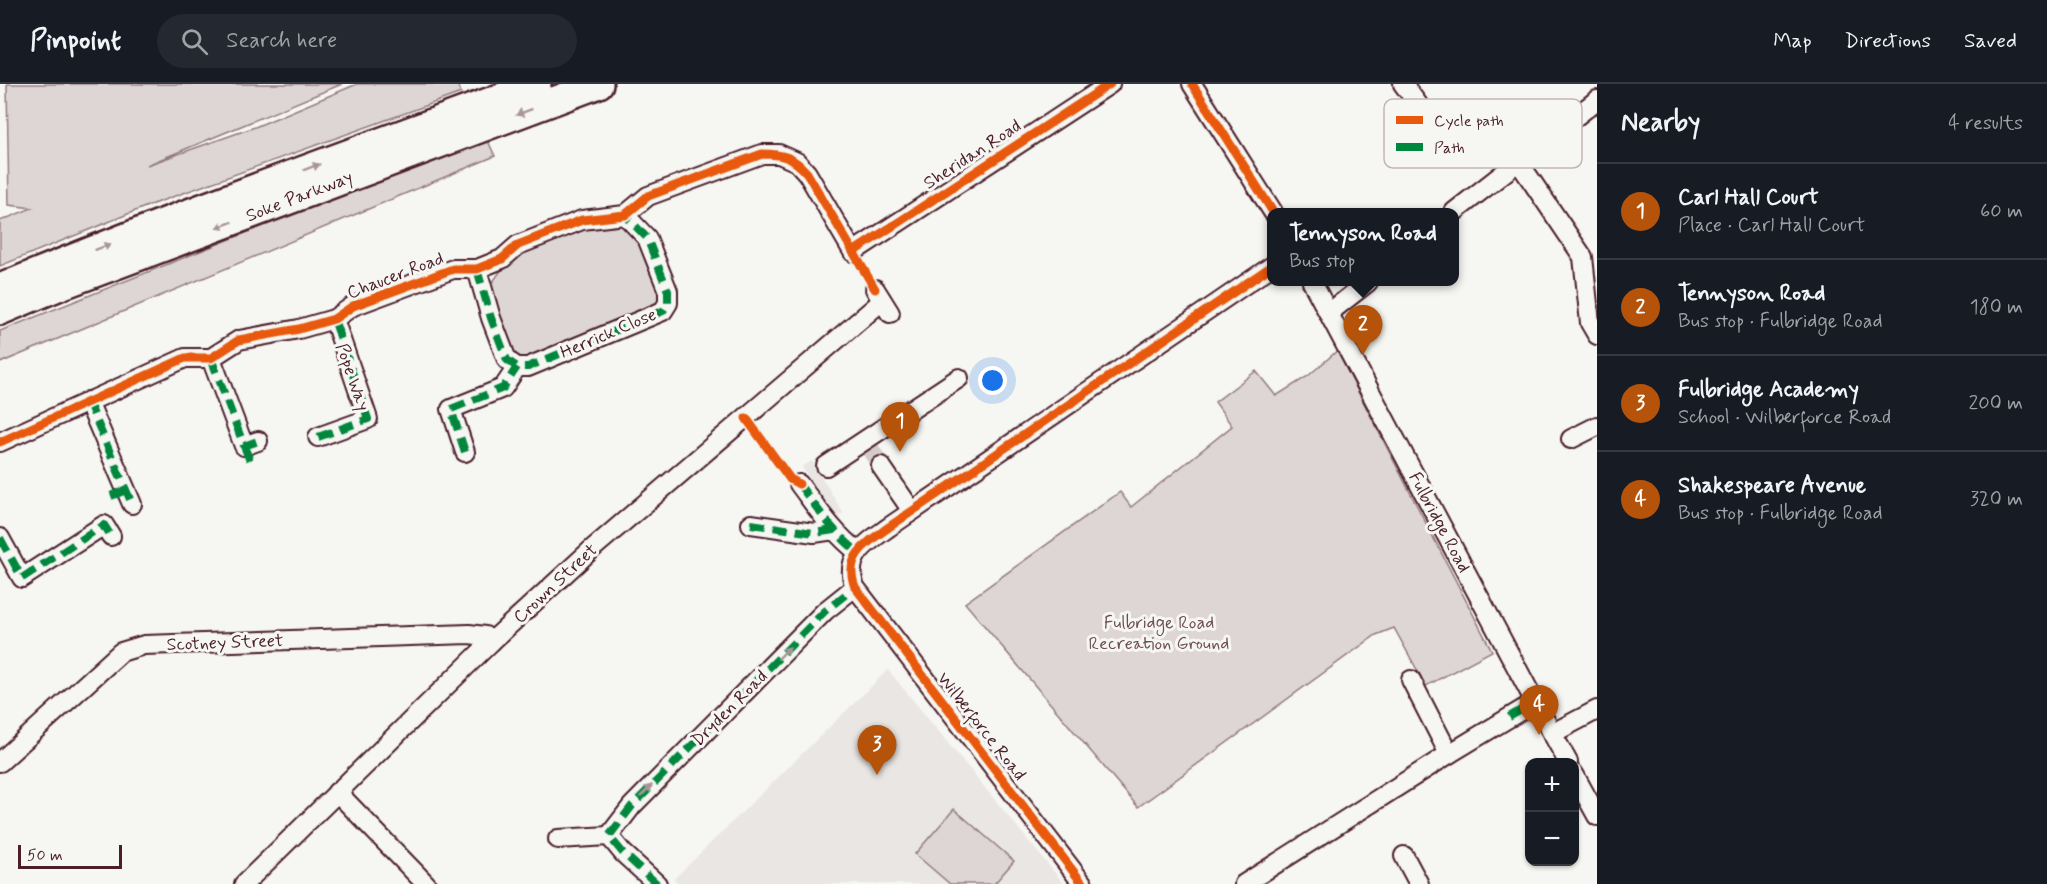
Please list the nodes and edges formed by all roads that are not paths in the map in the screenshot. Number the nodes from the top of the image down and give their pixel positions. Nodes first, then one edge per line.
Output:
1 (537, 84) edge
2 (599, 84) edge
3 (1110, 84) edge
4 (1192, 84) edge
5 (1403, 84) edge
6 (1414, 99) edge
7 (1597, 100) edge
8 (1582, 112) edge
9 (1509, 168) edge
10 (1523, 168) edge
11 (1270, 208) edge
12 (1459, 209) edge
13 (625, 215) junction
14 (477, 268) junction
15 (1267, 269) edge
16 (54, 277) junction
17 (0, 282) edge
18 (1314, 286) edge
19 (1363, 286) edge
20 (0, 288) edge
21 (882, 301) dead end
22 (0, 311) edge
23 (1330, 312) junction
24 (0, 318) edge
25 (334, 319) junction
26 (1597, 335) edge
27 (211, 358) junction
28 (518, 367) junction
29 (959, 378) dead end
30 (88, 401) junction
31 (1597, 426) edge
32 (318, 437) dead end
33 (1571, 439) dead end
34 (0, 442) edge
35 (251, 449) dead end
36 (465, 452) dead end
37 (826, 466) dead end
38 (881, 466) tunnel mouth
39 (799, 484) dead end
40 (123, 497) dead end
41 (912, 511) junction
42 (751, 524) dead end
43 (834, 530) junction
44 (111, 536) dead end
45 (0, 538) edge
46 (858, 552) junction
47 (855, 587) junction
48 (492, 641) junction
49 (1411, 680) dead end
50 (1535, 702) junction
51 (1597, 710) edge
52 (1553, 733) junction
53 (1449, 754) junction
54 (1566, 758) edge
55 (0, 762) edge
56 (1579, 782) edge
57 (337, 792) junction
58 (1597, 816) edge
59 (609, 836) junction
60 (558, 839) dead end
61 (1404, 856) dead end
62 (244, 884) edge
63 (426, 884) edge
64 (657, 884) edge
65 (1083, 884) edge
66 (1244, 884) edge
67 (1419, 884) edge

16 -> 1 highway, Soke Parkway
2 -> 16 highway, Soke Parkway
3 - 13 street, Sheridan Road
4 - 11 street
5 - 6 street
7 - 8 street
9 - 12 street
10 - 26 street
13 - 14 street, Chaucer Road
13 - 28 street, Herrick Close
14 - 25 street, Chaucer Road
14 - 28 street
15 - 41 street
16 - 17 highway
16 - 20 highway, Soke Parkway
16 - 22 highway, Soke Parkway
16 - 24 highway
18 - 23 street, Fulbridge Road
19 - 23 street
21 - 48 street, Crown Street
23 - 50 street, Fulbridge Road
25 - 27 street, Chaucer Road
25 - 32 street, Pope Way
27 - 30 street, Chaucer Road
27 - 35 street
28 - 36 street
29 - 37 street
30 - 34 street, Chaucer Road
30 - 40 street
31 - 33 street
38 - 41 street
39 - 43 street
41 - 46 street
42 - 43 street
43 - 46 street
44 - 45 street
46 - 47 street
59 -> 47 street, Dryden Road
47 - 65 street, Wilberforce Road
48 - 55 street, Scotney Street
48 - 57 street, Crown Street
49 - 53 street
50 - 52 street, Fulbridge Road
50 - 53 street
51 - 52 street
52 - 54 street, Fulbridge Road
53 - 66 street
56 - 58 street
57 - 62 street, Crown Street
57 - 63 street
59 - 60 street
59 - 64 street
61 - 67 street

